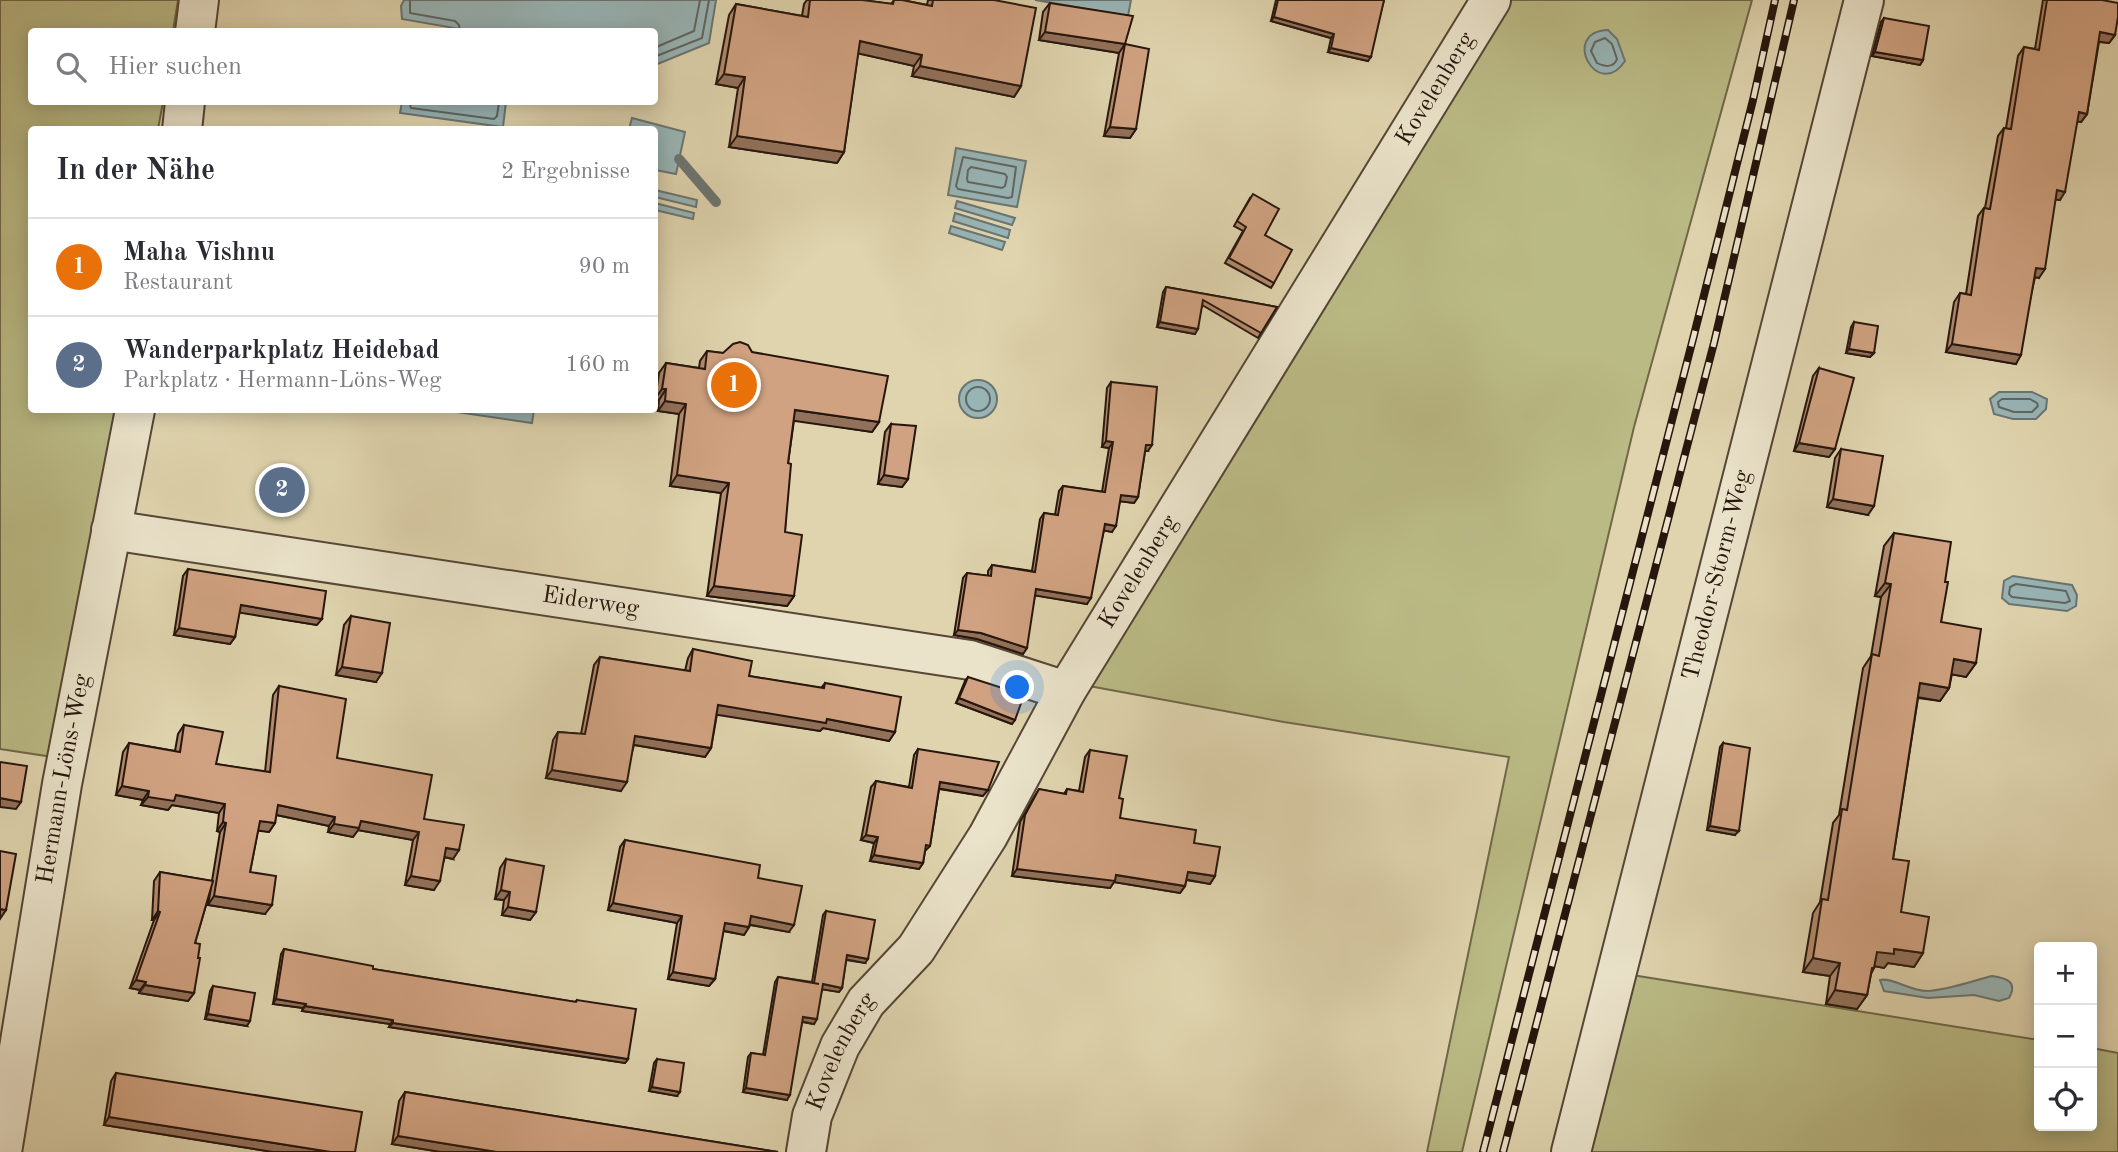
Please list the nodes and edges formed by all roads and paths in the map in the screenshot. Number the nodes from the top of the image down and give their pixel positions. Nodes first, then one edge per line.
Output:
1 (199, 0) edge
2 (1491, 0) edge
3 (1864, 0) edge
4 (196, 28) edge
5 (186, 105) edge
6 (183, 126) edge
7 (134, 413) edge
8 (111, 530) junction
9 (1066, 691) junction
10 (2, 1152) edge
11 (806, 1152) edge
12 (1571, 1152) edge

1 - 4 street
2 - 9 street, Kovelenberg
3 - 12 street, Theodor-Storm-Weg
5 - 6 street
7 - 8 street, Hermann-Löns-Weg
8 - 9 street, Eiderweg
8 - 10 street, Hermann-Löns-Weg
9 - 11 street, Kovelenberg

